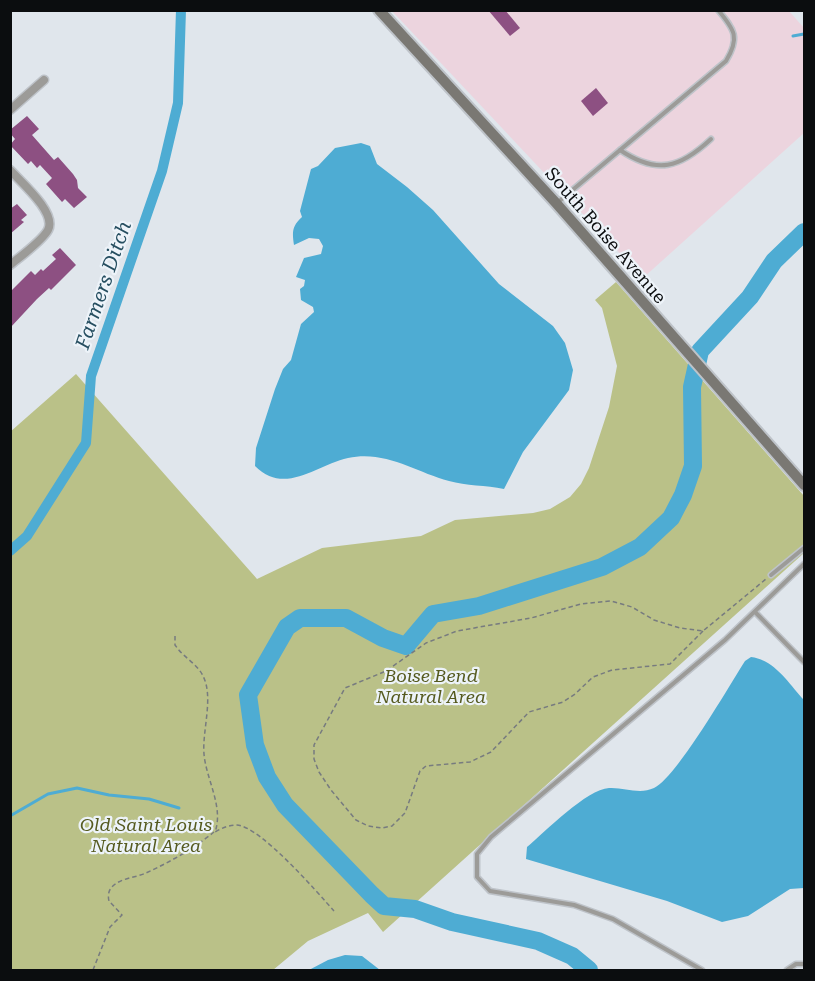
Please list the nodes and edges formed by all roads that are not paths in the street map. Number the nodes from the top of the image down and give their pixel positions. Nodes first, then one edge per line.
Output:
1 (379, 10) edge
2 (717, 10) edge
3 (44, 80) dead end
4 (10, 110) edge
5 (711, 139) dead end
6 (620, 150) junction
7 (10, 170) edge
8 (556, 203) junction
9 (10, 265) edge
10 (804, 485) edge
11 (804, 548) edge
12 (804, 564) edge
13 (771, 575) road end
14 (755, 612) junction
15 (804, 662) edge
16 (804, 964) edge
17 (702, 970) edge
18 (787, 970) edge

1 - 8 main road, South Boise Avenue
2 - 6 lane
3 - 4 street
5 - 6 lane
6 - 8 lane
7 - 9 street
8 - 10 main road, South Boise Avenue
11 - 13 lane
12 - 14 lane
14 - 15 lane
14 - 17 lane
16 - 18 lane

